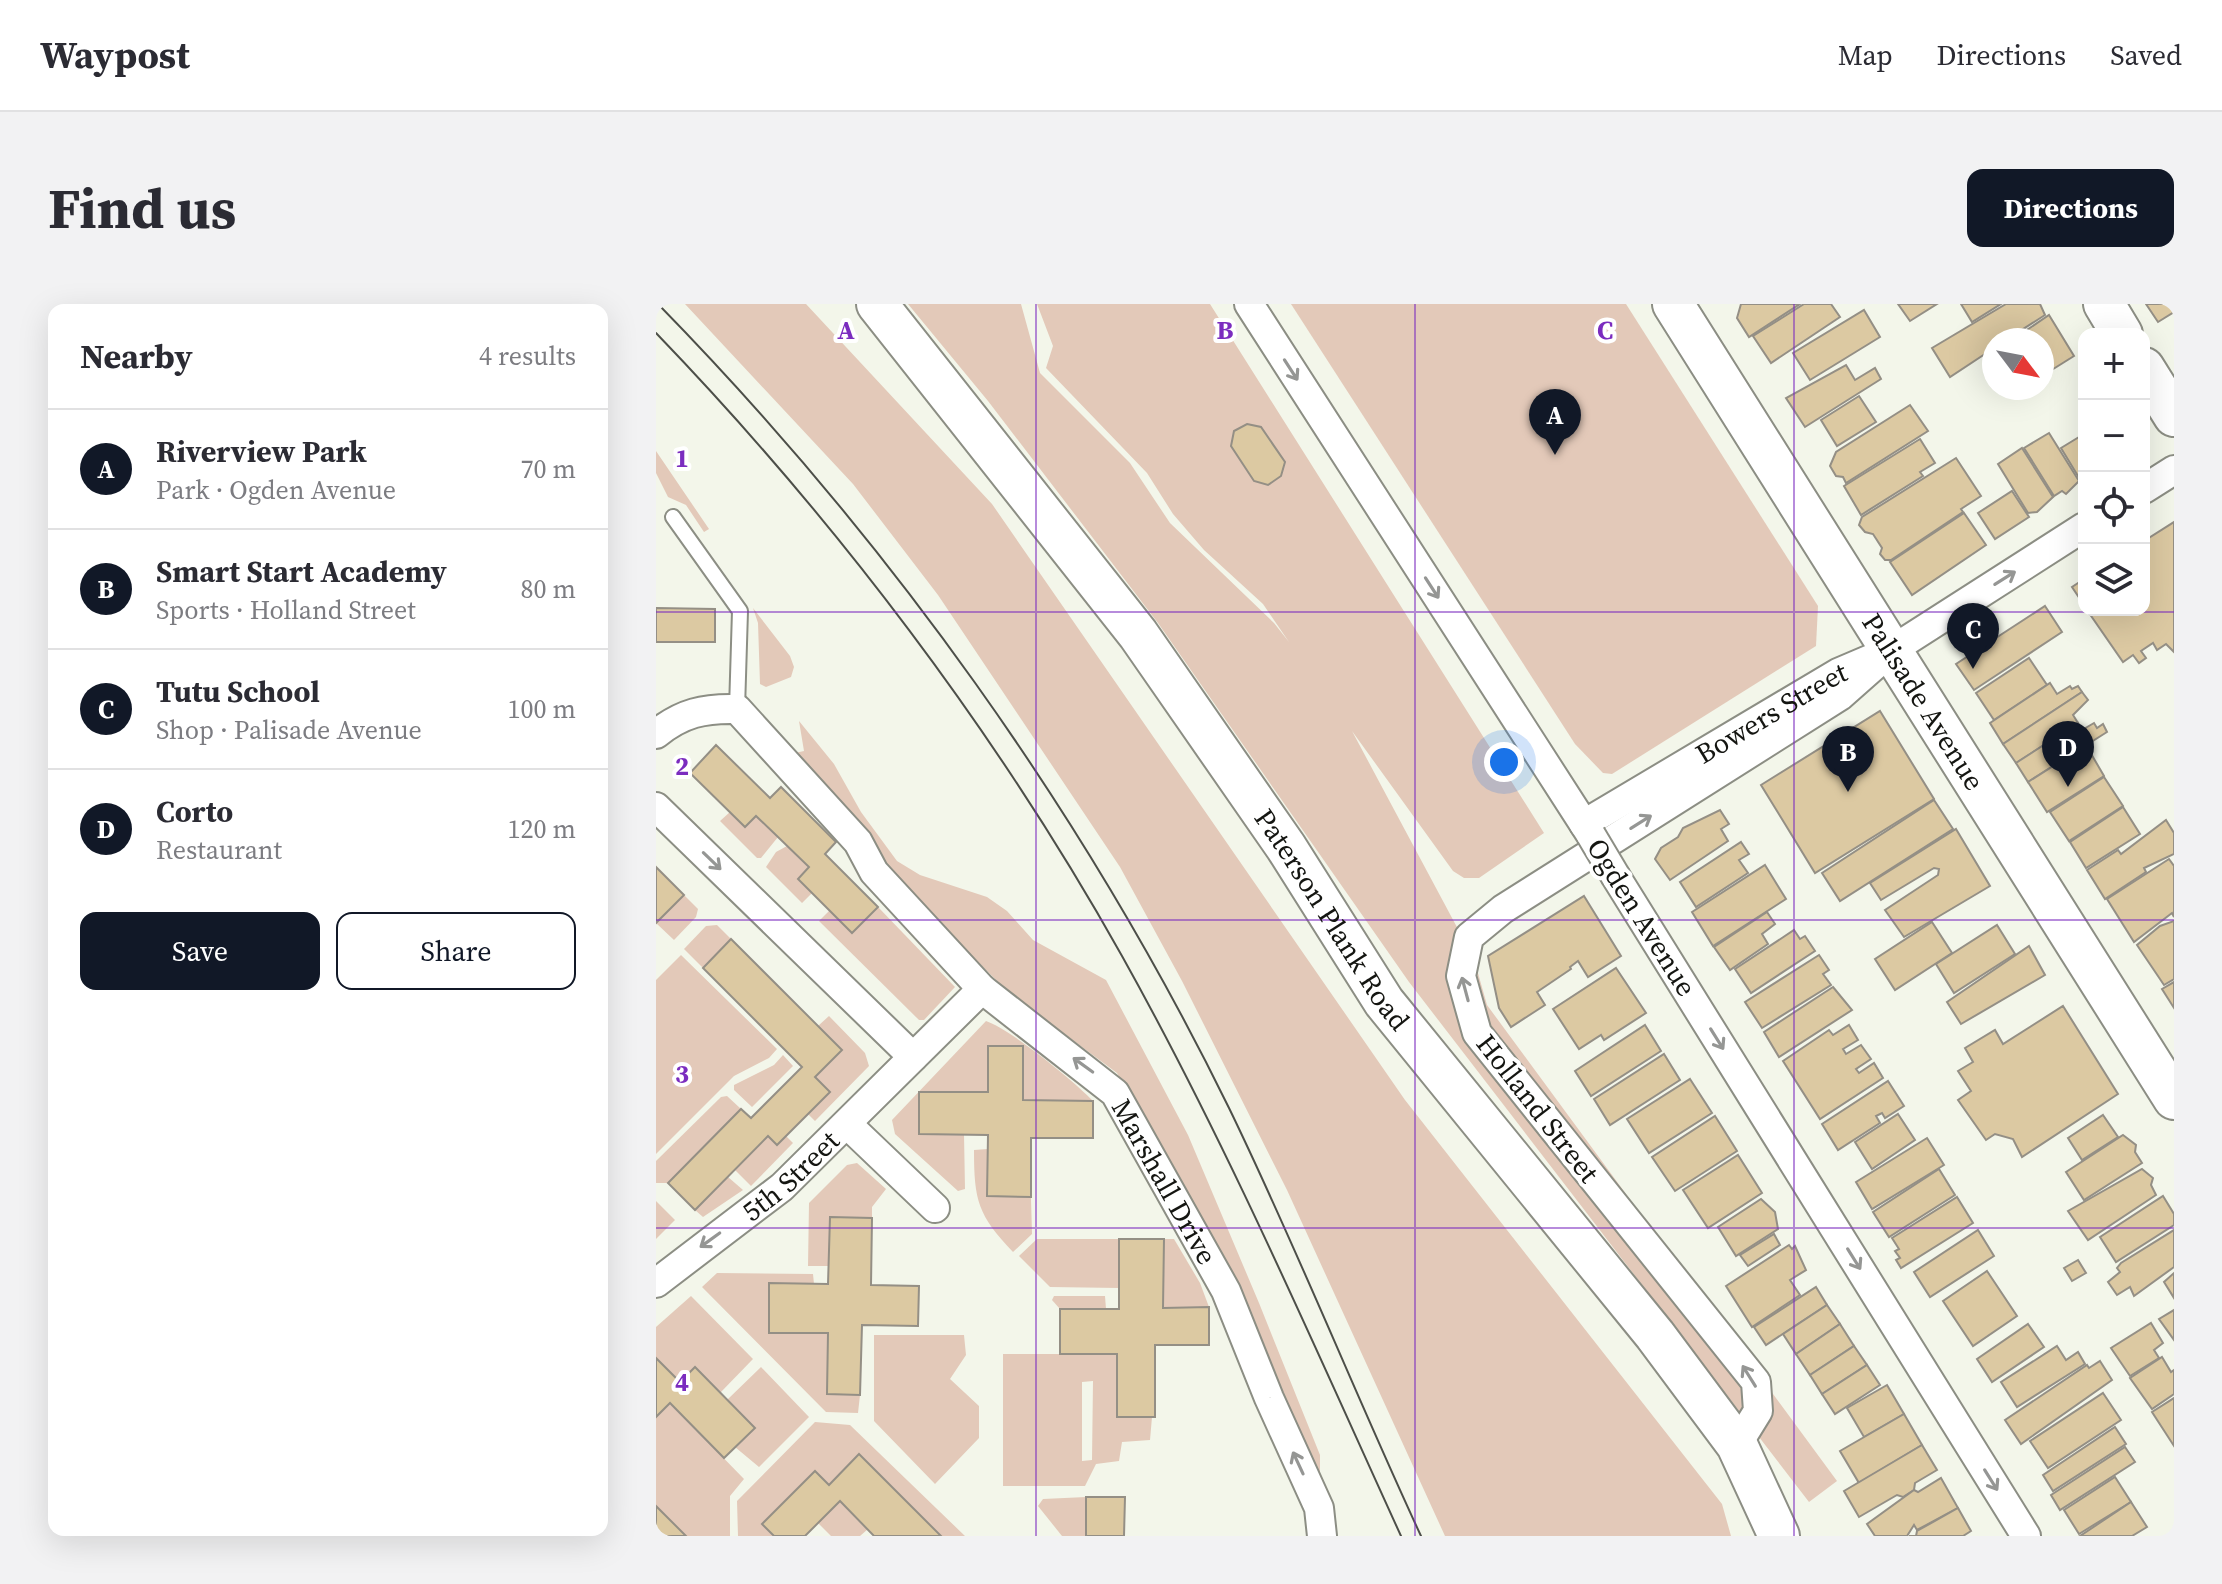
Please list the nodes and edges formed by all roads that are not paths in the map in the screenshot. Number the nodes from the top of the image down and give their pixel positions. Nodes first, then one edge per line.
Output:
1 (877, 304) edge
2 (1249, 304) edge
3 (1673, 304) edge
4 (2104, 304) edge
5 (2118, 328) edge
6 (2150, 378) edge
7 (2174, 416) edge
8 (2174, 470) edge
9 (2150, 485) edge
10 (673, 517) dead end
11 (2078, 531) edge
12 (1892, 650) junction
13 (737, 709) junction
14 (656, 734) edge
15 (656, 807) edge
16 (1588, 830) junction
17 (982, 989) junction
18 (913, 1057) junction
19 (2174, 1099) edge
20 (847, 1124) junction
21 (935, 1208) dead end
22 (656, 1283) edge
23 (1737, 1445) junction
24 (1322, 1536) edge
25 (1779, 1536) edge
26 (2026, 1536) edge

1 - 23 main road, Paterson Plank Road
2 -> 16 street, Ogden Avenue
3 - 12 main road, Palisade Avenue
4 - 5 main road
6 - 7 main road
8 - 9 street
10 - 13 lane
12 -> 11 street, Bowers Street
12 - 16 street, Bowers Street
12 - 19 main road, Palisade Avenue
23 -> 12 street, Holland Street
13 - 14 street
13 - 17 street, Marshall Drive
15 -> 18 street
16 -> 26 street, Ogden Avenue, bridge
17 - 18 street
24 -> 17 street, Marshall Drive
18 - 20 street, 5th Street
20 - 21 street
20 -> 22 street, 5th Street
23 - 25 main road, Paterson Plank Road

